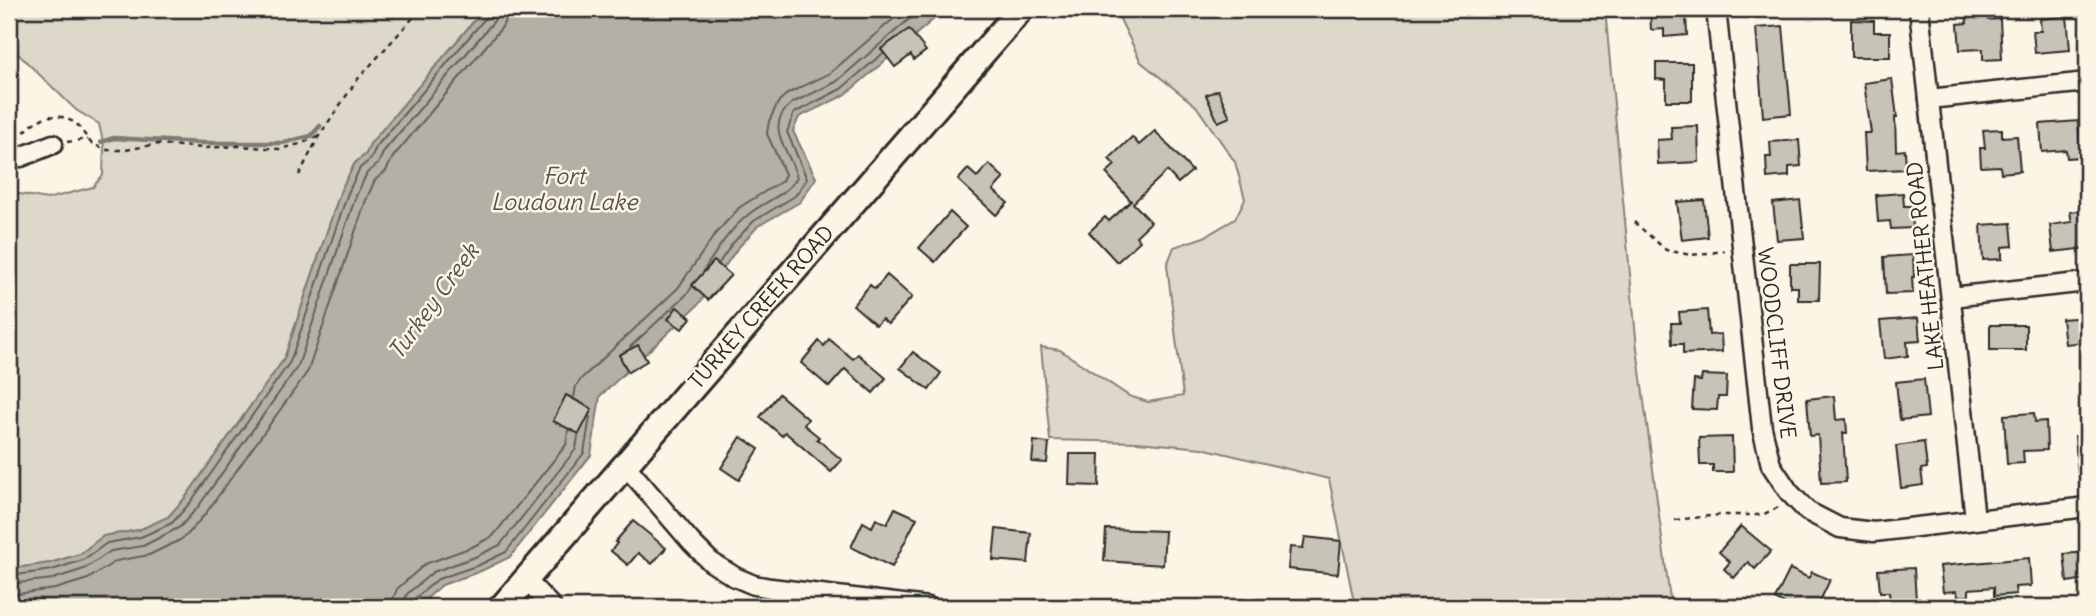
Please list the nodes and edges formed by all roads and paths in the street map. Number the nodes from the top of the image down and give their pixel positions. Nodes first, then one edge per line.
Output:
1 (421, 9) edge
2 (1021, 9) edge
3 (1716, 9) edge
4 (1919, 9) edge
5 (2087, 82) edge
6 (1929, 99) junction
7 (319, 136) junction
8 (88, 139) junction
9 (53, 145) joint
10 (11, 151) edge
11 (299, 175) dead end
12 (1634, 222) dead end
13 (1743, 249) junction
14 (2087, 282) edge
15 (1951, 297) junction
16 (626, 466) junction
17 (1792, 496) junction
18 (2087, 507) edge
19 (1975, 519) junction
20 (1675, 520) dead end
21 (526, 580) junction
22 (502, 607) edge
23 (552, 607) edge
24 (928, 607) edge

1 - 7 path
2 - 16 street, TURKEY CREEK ROAD
3 - 13 street, WOODCLIFF DRIVE
4 - 6 street, LAKE HEATHER ROAD
5 - 6 street
6 - 15 street, LAKE HEATHER ROAD
7 - 8 path
7 - 11 path
8 - 9 path
8 - 10 path
9 - 10 street
12 - 13 path
13 - 17 street, WOODCLIFF DRIVE
14 - 15 street
15 - 19 street, LAKE HEATHER ROAD
16 - 21 street, TURKEY CREEK ROAD
16 - 24 street
17 - 19 street, WOODCLIFF DRIVE
17 - 20 path
18 - 19 street, WOODCLIFF DRIVE
21 - 22 street, TURKEY CREEK ROAD
21 - 23 street

